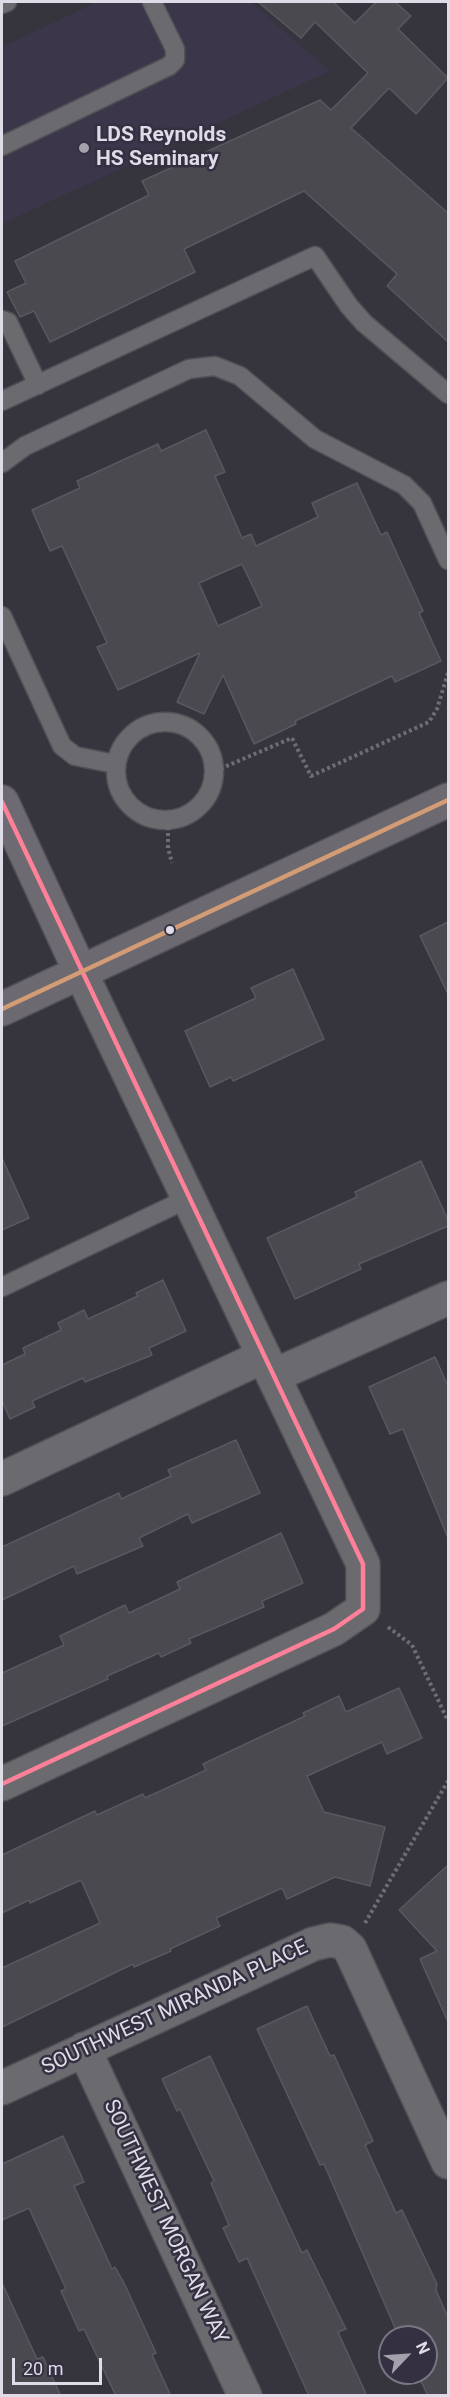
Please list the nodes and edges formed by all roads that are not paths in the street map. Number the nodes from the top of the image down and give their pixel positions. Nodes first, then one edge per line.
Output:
1 (7, 2) edge
2 (152, 2) edge
3 (2, 4) edge
4 (2, 146) edge
5 (2, 320) edge
6 (38, 385) junction
7 (448, 394) edge
8 (2, 401) edge
9 (2, 463) edge
10 (448, 560) edge
11 (2, 616) edge
12 (115, 764) junction
13 (448, 800) edge
14 (2, 802) edge
15 (80, 971) junction
16 (2, 1009) edge
17 (189, 1198) junction
18 (2, 1287) edge
19 (448, 1298) edge
20 (269, 1366) junction
21 (2, 1479) edge
22 (2, 1784) edge
23 (84, 2049) junction
24 (2, 2088) edge
25 (448, 2162) edge
26 (245, 2396) edge

1 - 3 lane
2 - 4 lane
5 - 6 lane
6 - 7 lane
6 - 8 lane
9 - 10 lane
11 - 12 lane
12 - 12 lane
13 - 15 main road
14 - 15 main road
15 - 16 main road
15 - 17 street
17 - 18 lane
17 - 20 street
19 - 20 street
20 - 21 street
20 - 22 street
23 - 24 street, SOUTHWEST MIRANDA PLACE
23 - 25 street, SOUTHWEST MIRANDA PLACE
23 - 26 street, SOUTHWEST MORGAN WAY

